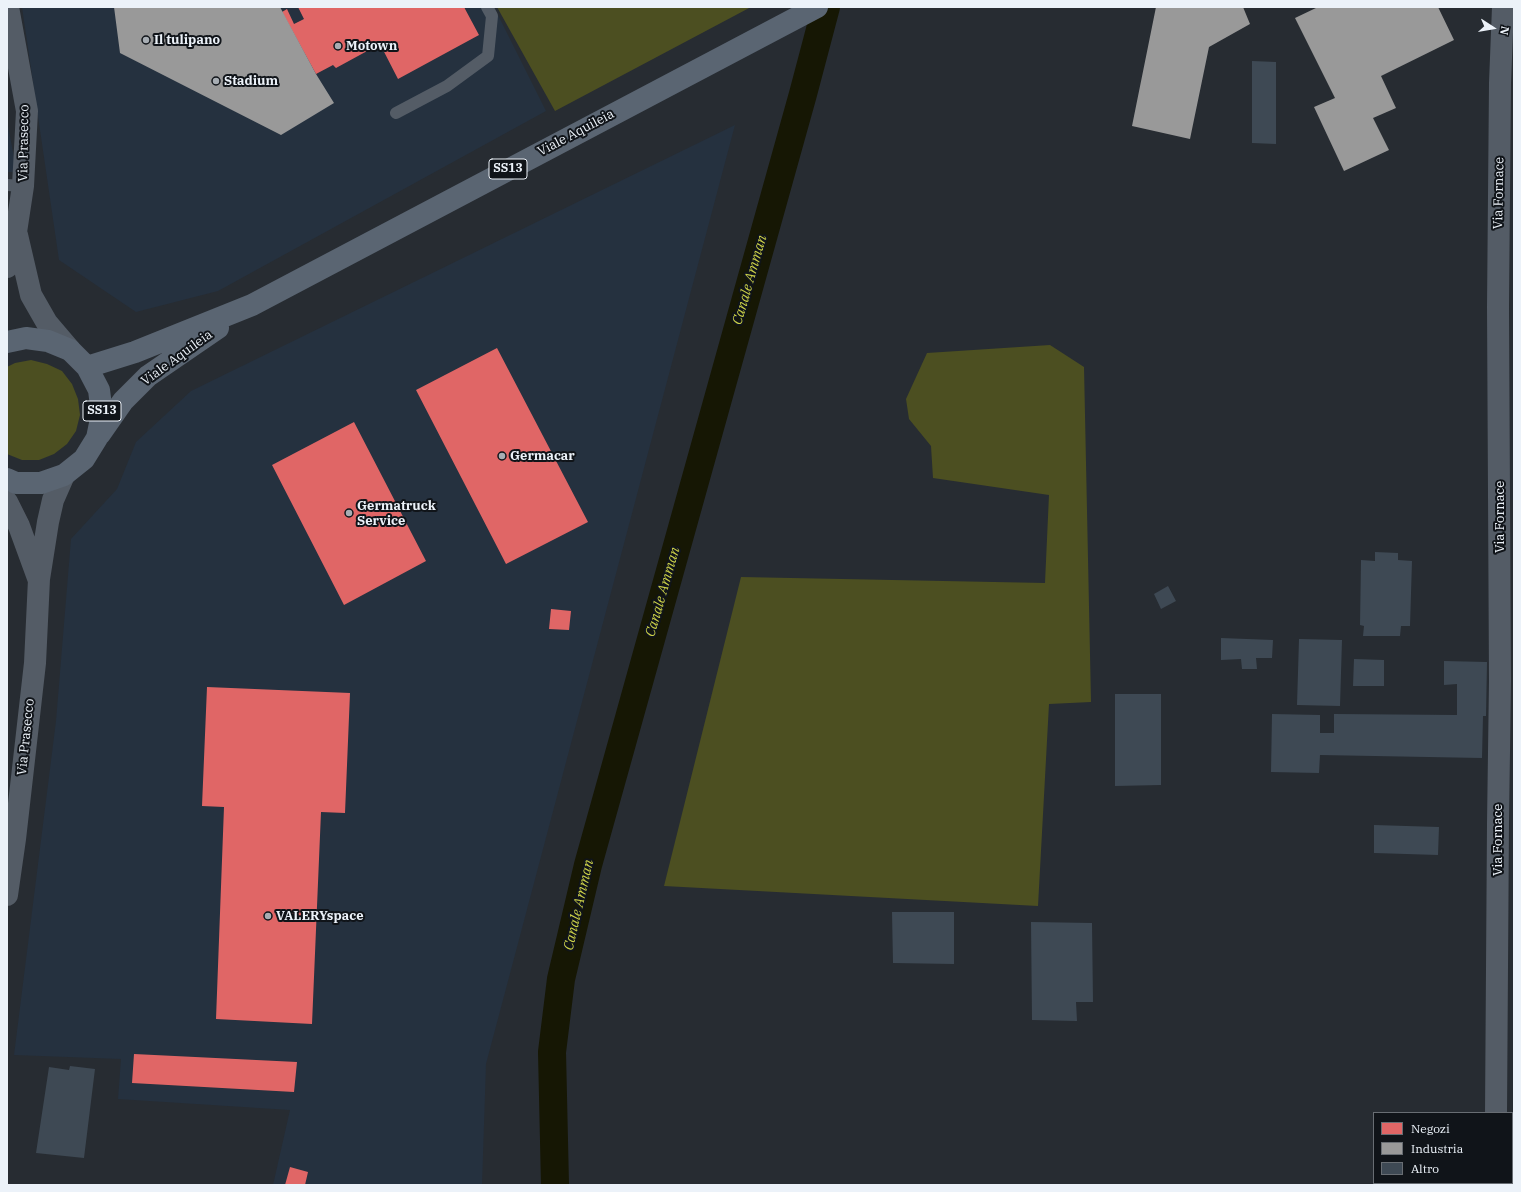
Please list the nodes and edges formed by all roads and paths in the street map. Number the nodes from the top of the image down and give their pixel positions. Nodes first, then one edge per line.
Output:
1 (8, 7) edge
2 (486, 7) edge
3 (817, 7) edge
4 (1503, 7) edge
5 (396, 113) dead end
6 (15, 186) edge
7 (16, 232) junction
8 (7, 267) edge
9 (252, 305) junction
10 (7, 342) edge
11 (70, 350) junction
12 (87, 367) junction
13 (97, 438) junction
14 (64, 475) junction
15 (7, 479) edge
16 (7, 502) edge
17 (39, 579) junction
18 (7, 895) edge
19 (1497, 1026) junction
20 (1514, 1052) edge
21 (1496, 1112) edge

1 - 6 street, Via Prasecco
2 - 5 lane
3 - 9 main road, Viale Aquileia / SS13
4 - 19 street, Via Fornace
6 - 7 street, Via Prasecco
7 - 8 street, Via Prasecco
7 - 11 street, Via Prasecco
9 - 12 main road, Viale Aquileia / SS13
9 - 13 main road, Viale Aquileia / SS13
10 - 11 main road, Viale Aquileia / SS13
11 - 12 main road, Viale Aquileia / SS13
12 - 13 main road, Viale Aquileia / SS13
13 - 14 main road, Viale Aquileia / SS13
14 - 15 main road, Viale Aquileia / SS13
14 - 17 street, Via Prasecco
16 - 17 street, Via Prasecco
17 - 18 street, Via Prasecco
19 - 20 street
19 - 21 street, Via Fornace

